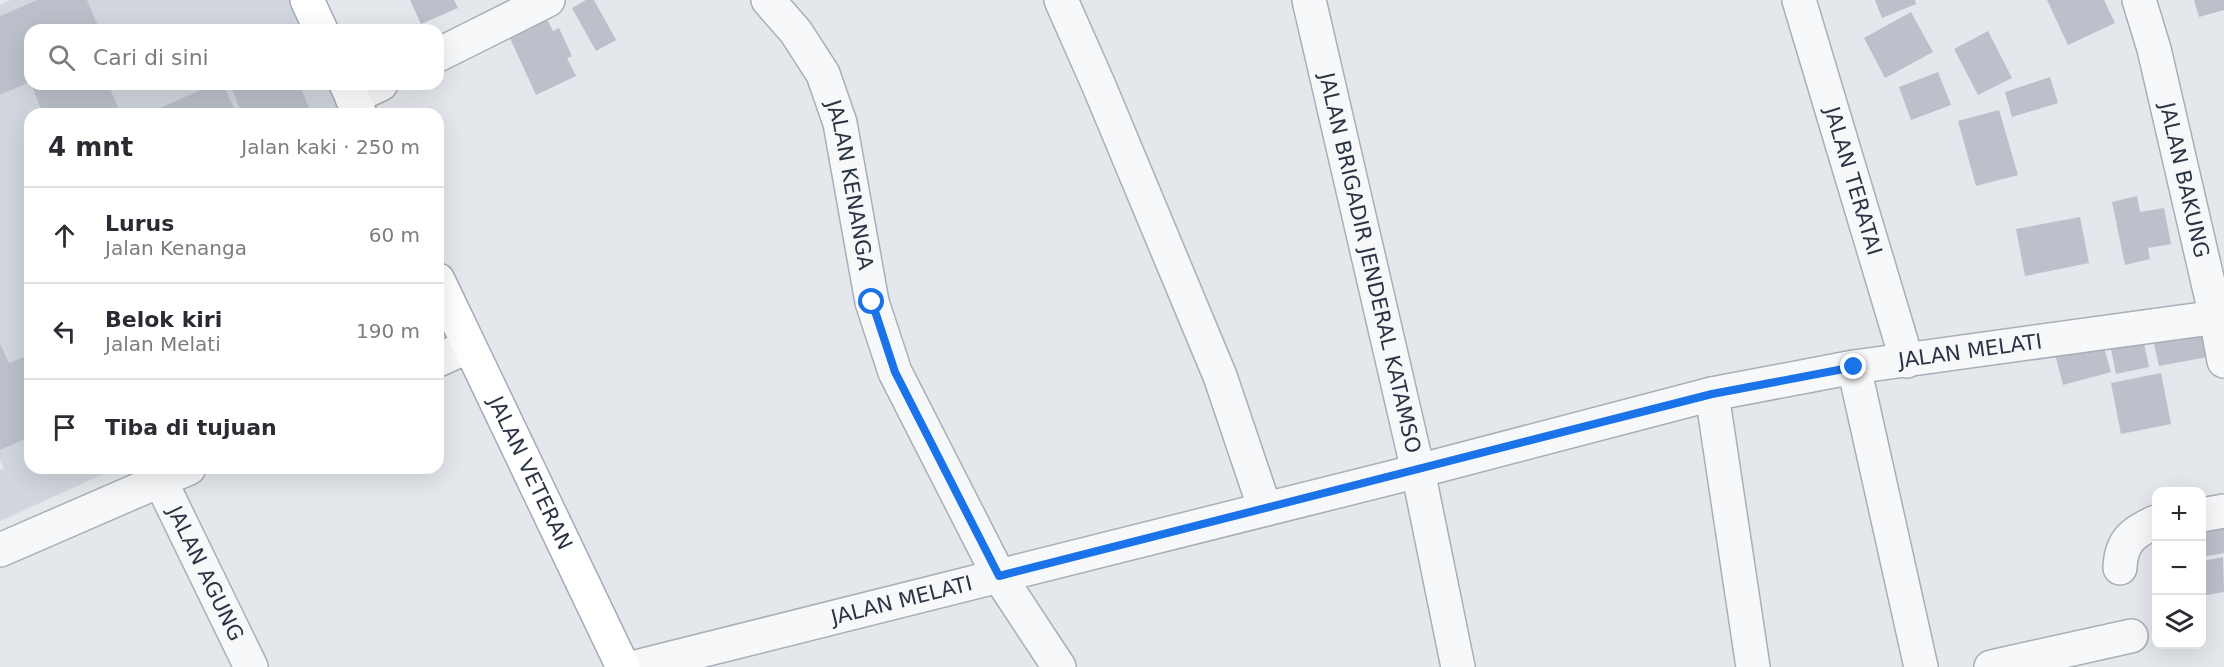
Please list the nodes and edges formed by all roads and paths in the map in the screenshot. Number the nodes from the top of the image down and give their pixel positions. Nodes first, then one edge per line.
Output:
1 (307, 0) edge
2 (548, 0) edge
3 (768, 0) edge
4 (1061, 0) edge
5 (1309, 0) edge
6 (1799, 0) edge
7 (2139, 0) edge
8 (318, 24) edge
9 (444, 52) edge
10 (444, 293) edge
11 (2220, 317) edge
12 (469, 346) junction
13 (444, 357) edge
14 (1907, 361) junction
15 (2224, 361) edge
16 (1854, 367) junction
17 (1712, 394) junction
18 (1418, 471) junction
19 (174, 474) edge
20 (1265, 509) junction
21 (2224, 511) edge
22 (2206, 514) edge
23 (2152, 525) edge
24 (0, 550) edge
25 (2120, 568) dead end
26 (999, 576) junction
27 (2131, 636) dead end
28 (251, 667) edge
29 (623, 667) edge
30 (636, 667) edge
31 (1059, 667) edge
32 (1458, 667) edge
33 (1753, 667) edge
34 (1921, 667) edge
35 (1990, 667) edge

1 - 8 main road
2 - 9 street
3 - 26 street, JALAN KENANGA
4 - 20 street
5 - 18 street, JALAN BRIGADIR JENDERAL KATAMSO
6 - 14 street, JALAN TERATAI
7 - 11 street, JALAN BAKUNG
10 - 12 main road, JALAN VETERAN
11 - 14 street, JALAN MELATI
11 - 15 street, JALAN BAKUNG
12 - 13 street
12 - 29 main road, JALAN VETERAN
14 - 16 street, JALAN MELATI
16 - 17 street, JALAN MELATI
16 - 34 street
17 - 18 street, JALAN MELATI
17 - 33 street
18 - 20 street, JALAN MELATI
18 - 32 street, JALAN BRIGADIR JENDERAL KATAMSO
19 - 24 street
19 - 28 street, JALAN AGUNG
20 - 26 street, JALAN MELATI
21 - 22 street
23 - 25 street
26 - 30 street, JALAN MELATI
26 - 31 street, JALAN KENANGA
27 - 35 street

